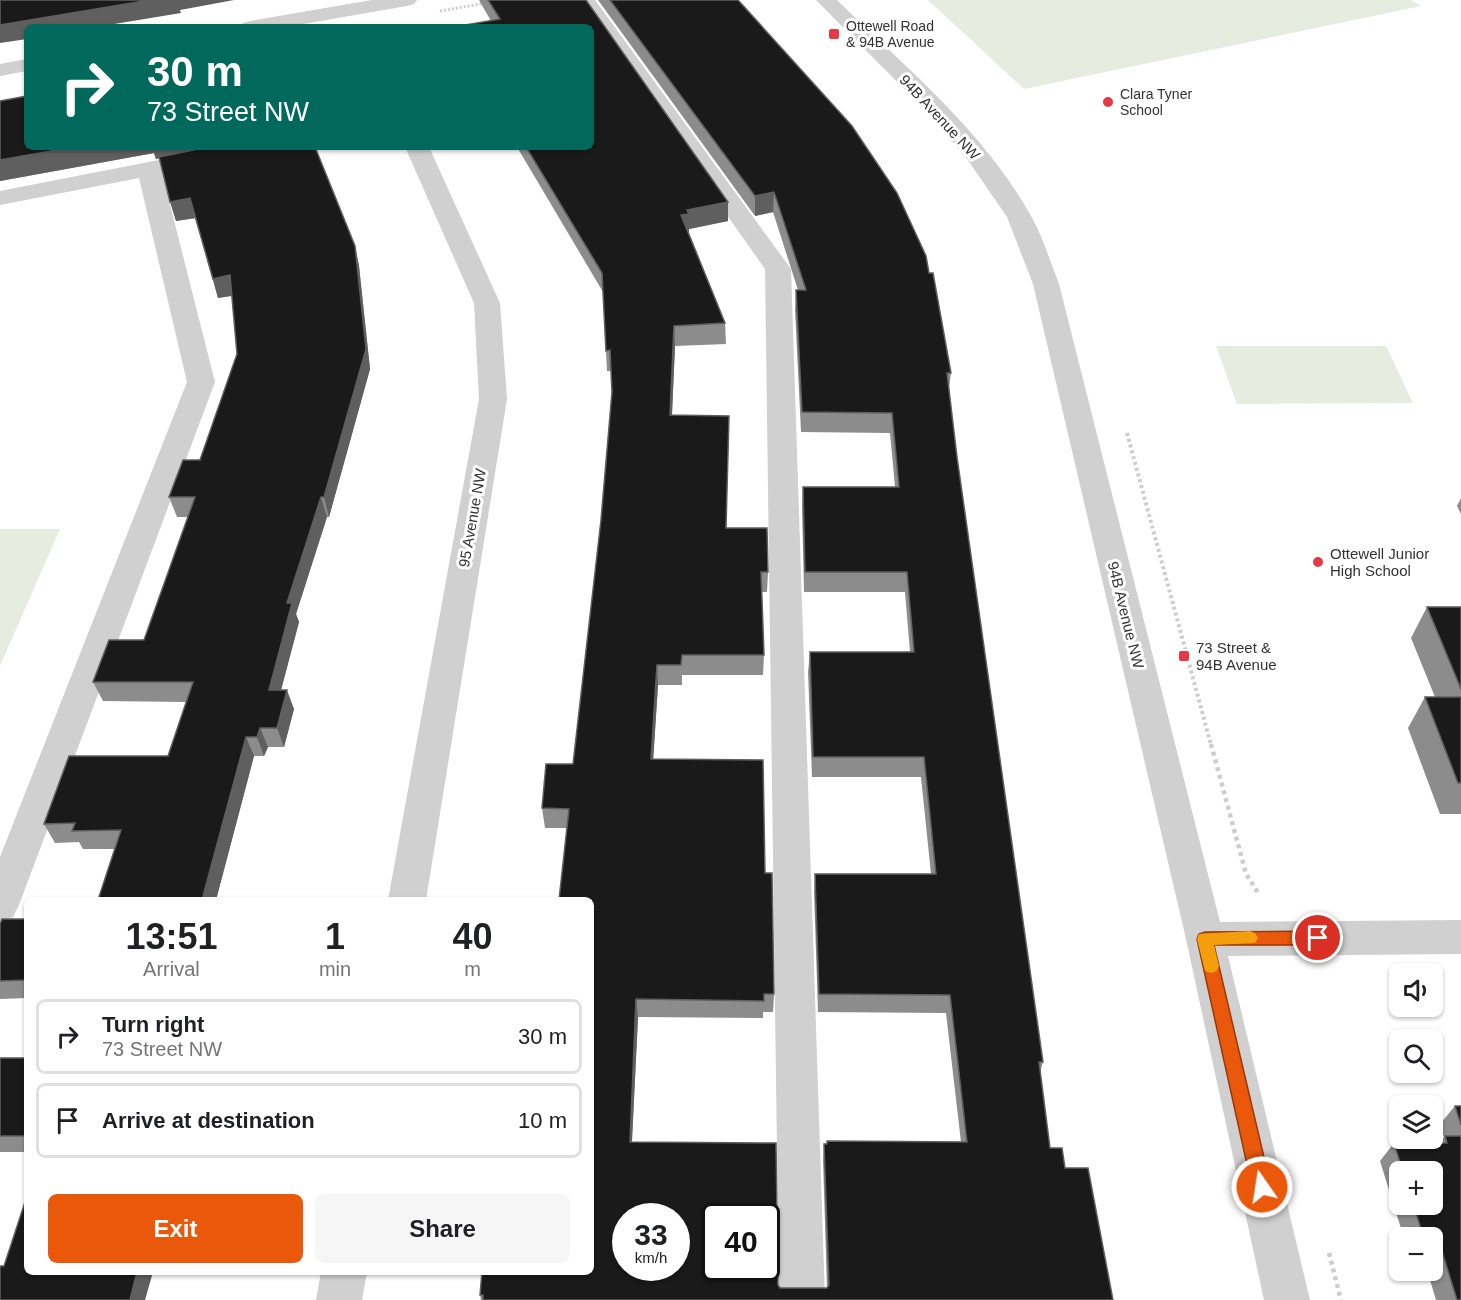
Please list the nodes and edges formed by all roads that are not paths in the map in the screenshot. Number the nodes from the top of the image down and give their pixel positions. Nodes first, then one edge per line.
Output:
1 (407, 0) edge
2 (585, 0) edge
3 (826, 0) edge
4 (359, 18) edge
5 (286, 24) edge
6 (24, 66) edge
7 (0, 70) edge
8 (418, 150) edge
9 (195, 160) edge
10 (149, 169) junction
11 (0, 198) edge
12 (408, 897) edge
13 (0, 905) edge
14 (1461, 937) edge
15 (1205, 939) junction
16 (343, 1275) edge
17 (339, 1300) edge
18 (802, 1300) edge
19 (1287, 1300) edge

1 - 4 street
2 - 18 street
3 - 15 street, 94B Avenue NW
4 - 5 street
6 - 7 street
8 - 12 street, 95 Avenue NW
9 - 10 street
10 - 11 street
10 - 13 street
14 - 15 street
15 - 19 street, 94B Avenue NW
16 - 17 street

